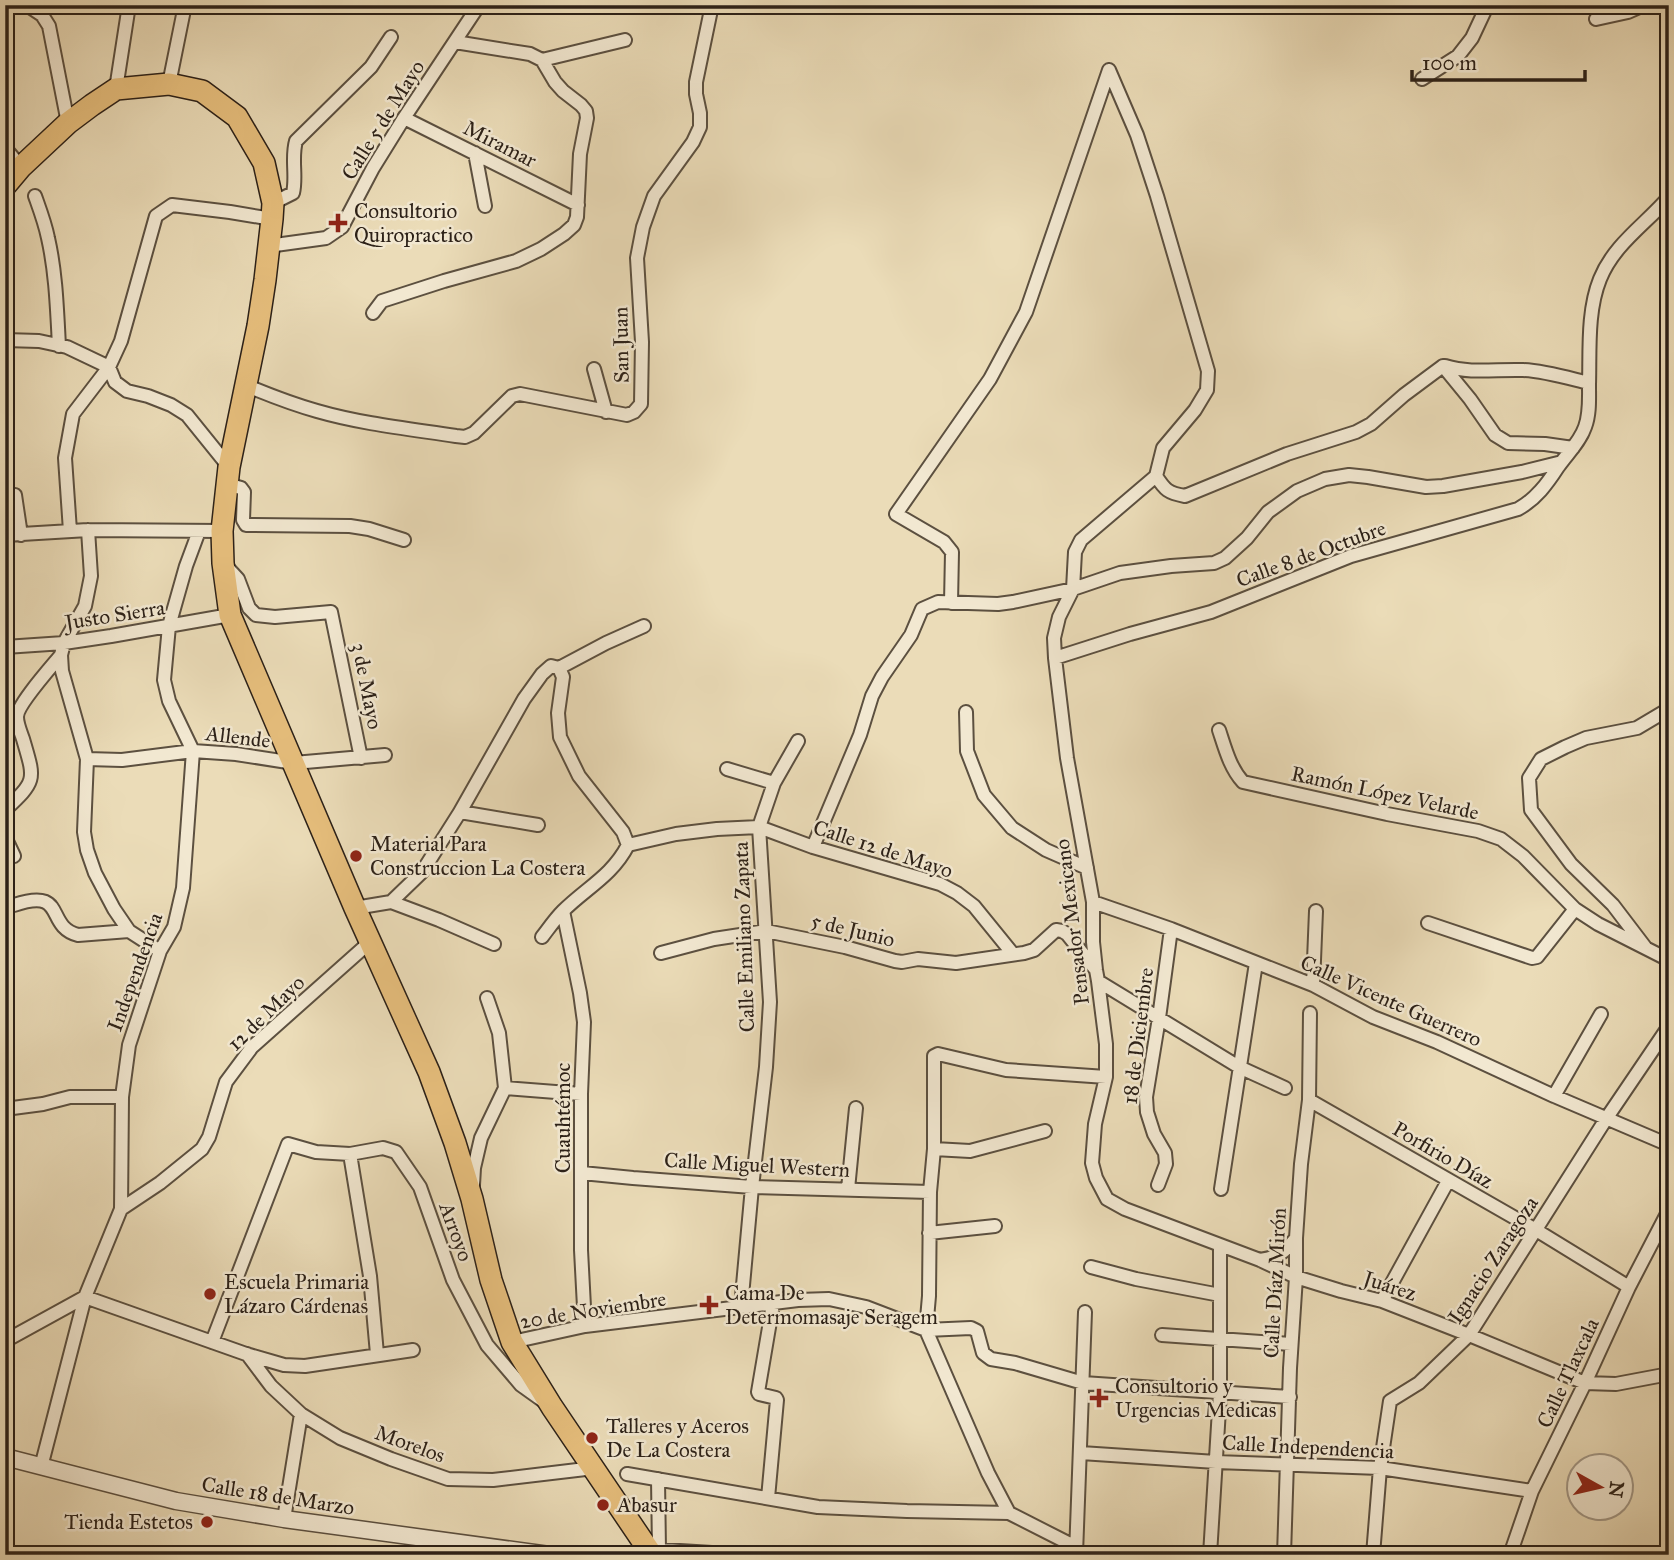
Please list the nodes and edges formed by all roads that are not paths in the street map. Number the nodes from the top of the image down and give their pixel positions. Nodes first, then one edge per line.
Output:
1 (27, 5) edge
2 (129, 5) edge
3 (185, 5) edge
4 (479, 5) edge
5 (712, 5) edge
6 (1479, 5) edge
7 (1644, 5) edge
8 (1488, 6) edge
9 (1596, 19) dead end
10 (391, 37) dead end
11 (625, 40) dead end
12 (455, 41) junction
13 (542, 60) junction
14 (1422, 79) dead end
15 (169, 84) junction
16 (116, 89) junction
17 (404, 118) junction
18 (68, 123) junction
19 (5, 148) edge
20 (475, 153) junction
21 (21, 167) junction
22 (5, 186) edge
23 (35, 196) dead end
24 (1669, 197) edge
25 (578, 205) junction
26 (485, 206) dead end
27 (273, 211) junction
28 (268, 246) junction
29 (373, 313) dead end
30 (5, 340) edge
31 (59, 346) junction
32 (1443, 366) junction
33 (109, 367) junction
34 (594, 369) dead end
35 (1589, 383) junction
36 (246, 384) junction
37 (606, 412) junction
38 (1573, 448) junction
39 (1562, 462) junction
40 (228, 475) junction
41 (1156, 476) junction
42 (15, 495) dead end
43 (88, 530) junction
44 (69, 531) junction
45 (199, 531) junction
46 (222, 531) junction
47 (5, 535) edge
48 (21, 535) junction
49 (404, 540) dead end
50 (223, 563) junction
51 (1073, 589) junction
52 (951, 603) junction
53 (230, 615) junction
54 (169, 626) junction
55 (643, 626) dead end
56 (5, 647) edge
57 (62, 649) junction
58 (1055, 658) junction
59 (559, 668) junction
60 (1669, 709) edge
61 (965, 712) dead end
62 (1219, 730) dead end
63 (798, 741) dead end
64 (193, 751) junction
65 (385, 755) dead end
66 (361, 758) junction
67 (87, 760) junction
68 (294, 763) junction
69 (727, 769) dead end
70 (774, 783) junction
71 (5, 810) edge
72 (460, 812) junction
73 (538, 825) dead end
74 (759, 827) junction
75 (5, 837) edge
76 (628, 845) junction
77 (813, 847) junction
78 (14, 856) dead end
79 (1087, 868) junction
80 (391, 902) junction
81 (1093, 902) junction
82 (13, 905) dead end
83 (355, 908) junction
84 (1575, 909) junction
85 (563, 911) junction
86 (1316, 911) dead end
87 (1428, 923) dead end
88 (1171, 929) junction
89 (129, 931) junction
90 (766, 931) junction
91 (542, 937) dead end
92 (370, 943) junction
93 (494, 944) dead end
94 (1648, 950) junction
95 (160, 951) junction
96 (661, 953) dead end
97 (1013, 954) junction
98 (1669, 960) edge
99 (1256, 964) junction
100 (1097, 975) junction
101 (1313, 985) junction
102 (487, 998) dead end
103 (1310, 1013) dead end
104 (1601, 1014) dead end
105 (1159, 1018) junction
106 (1669, 1026) edge
107 (1239, 1067) junction
108 (1106, 1077) junction
109 (505, 1088) junction
110 (1284, 1088) dead end
111 (581, 1094) junction
112 (1554, 1096) junction
113 (122, 1097) junction
114 (1310, 1100) junction
115 (856, 1108) dead end
116 (5, 1109) edge
117 (1606, 1119) junction
118 (1045, 1131) dead end
119 (1669, 1145) edge
120 (934, 1149) junction
121 (350, 1154) junction
122 (582, 1173) junction
123 (1448, 1181) junction
124 (1158, 1185) dead end
125 (752, 1187) junction
126 (848, 1189) junction
127 (1221, 1189) dead end
128 (930, 1192) junction
129 (472, 1199) junction
130 (1107, 1199) joint
131 (121, 1209) junction
132 (1669, 1210) edge
133 (995, 1226) dead end
134 (1536, 1230) junction
135 (929, 1233) junction
136 (1296, 1238) junction
137 (1220, 1245) junction
138 (1259, 1260) junction
139 (1091, 1267) dead end
140 (1296, 1277) junction
141 (1629, 1287) junction
142 (1220, 1294) junction
143 (85, 1297) junction
144 (1382, 1301) junction
145 (773, 1304) junction
146 (741, 1307) junction
147 (1085, 1312) dead end
148 (585, 1326) junction
149 (926, 1331) junction
150 (1162, 1335) dead end
151 (1469, 1335) junction
152 (1221, 1339) junction
153 (5, 1341) edge
154 (212, 1342) junction
155 (512, 1342) junction
156 (1291, 1343) junction
157 (413, 1350) dead end
158 (246, 1354) junction
159 (377, 1354) junction
160 (1669, 1374) edge
161 (1083, 1383) junction
162 (1585, 1383) junction
163 (1220, 1393) junction
164 (1290, 1397) junction
165 (552, 1407) junction
166 (301, 1414) junction
167 (1081, 1453) junction
168 (5, 1457) edge
169 (1216, 1462) junction
170 (1287, 1465) junction
171 (41, 1467) junction
172 (594, 1468) junction
173 (1380, 1468) junction
174 (627, 1474) dead end
175 (658, 1479) junction
176 (1532, 1490) junction
177 (768, 1498) junction
178 (1009, 1513) junction
179 (284, 1519) junction
180 (653, 1551) edge
181 (1076, 1551) edge
182 (549, 1555) edge
183 (744, 1555) edge
184 (1210, 1555) edge
185 (1283, 1555) edge
186 (1373, 1555) edge
187 (1510, 1555) edge

1 - 18 street
2 - 16 street
3 - 15 street
4 - 12 street, Calle 5 de Mayo
5 - 37 street, San Juan
6 - 8 street
7 - 9 street
8 - 14 street
10 - 27 street
11 - 13 street
12 - 13 street
12 - 17 street, Calle 5 de Mayo
13 - 25 street
15 - 16 highway
15 - 27 highway
16 - 18 highway
17 - 20 street, Miramar
17 - 28 street, Calle 5 de Mayo
18 - 21 highway
19 - 21 street
20 - 25 street, Miramar
20 - 26 street
21 - 22 highway
23 - 31 street
24 - 35 street, Calle 8 de Octubre
25 - 29 street
27 - 28 highway
27 - 33 street
28 - 36 highway
30 - 31 street
31 - 33 street
32 - 35 street
32 - 38 street
32 - 41 street
33 - 40 street
33 - 44 street
34 - 37 street
35 - 38 street, Calle 8 de Octubre
36 - 37 street, San Juan
36 - 40 highway
38 - 39 street, Calle 8 de Octubre
39 - 51 street
39 - 58 street, Calle 8 de Octubre
40 - 46 highway
40 - 49 street
41 - 51 street
41 - 52 street
42 - 48 street
43 - 44 street
43 - 45 street
43 - 57 street
44 - 48 street
45 - 46 street
45 - 54 street, Independencia
46 - 50 highway
47 - 48 street
50 - 53 highway
50 - 66 street, 3 de Mayo
51 - 52 street
51 - 58 street, Pensador Mexicano
52 - 77 street
53 - 54 street, Justo Sierra
53 - 68 highway
54 - 57 street, Justo Sierra
54 - 64 street, Independencia
55 - 59 street
56 - 57 street, Justo Sierra
57 - 67 street
57 - 71 street
58 - 79 street, Pensador Mexicano
59 - 72 street
59 - 76 street
60 - 94 street, Ramón López Velarde
61 - 79 street
62 - 84 street, Ramón López Velarde
63 - 70 street, Calle Emiliano Zapata
64 - 67 street, Allende
64 - 68 street, Allende
64 - 95 street, Independencia
65 - 66 street, Allende
66 - 68 street, Allende
67 - 89 street
68 - 83 highway
69 - 70 street
70 - 74 street, Calle Emiliano Zapata
72 - 73 street
72 - 80 street
74 - 76 street
74 - 77 street, Calle 12 de Mayo
74 - 90 street, Calle Emiliano Zapata
75 - 78 street
76 - 85 street
77 - 97 street, Calle 12 de Mayo
79 - 81 street, Pensador Mexicano
80 - 83 street
80 - 93 street
81 - 88 street, Calle Vicente Guerrero
81 - 100 street, Pensador Mexicano
82 - 89 street
83 - 92 highway
84 - 87 street
84 - 94 street, Ramón López Velarde
85 - 91 street
85 - 111 street, Cuauhtémoc
86 - 101 street
88 - 99 street, Calle Vicente Guerrero
88 - 105 street, 18 de Diciembre
89 - 95 street
90 - 96 street, 5 de Junio
90 - 97 street, 5 de Junio
90 - 125 street, Calle Emiliano Zapata
92 - 129 highway
92 - 131 street, 12 de Mayo
94 - 98 street, Ramón López Velarde
95 - 113 street, Independencia
97 - 100 street, 5 de Junio
99 - 101 street, Calle Vicente Guerrero
99 - 107 street
100 - 105 street
100 - 108 street, Pensador Mexicano
101 - 112 street, Calle Vicente Guerrero
102 - 109 street
103 - 114 street, Calle Díaz Mirón
104 - 112 street
105 - 107 street
105 - 124 street, 18 de Diciembre
106 - 117 street, Ignacio Zaragoza
107 - 110 street
107 - 127 street
108 - 120 street
108 - 130 street, Pensador Mexicano
109 - 111 street
109 - 129 street
111 - 122 street, Cuauhtémoc
112 - 117 street, Calle Vicente Guerrero
113 - 116 street
113 - 131 street, Independencia
114 - 123 street, Porfirio Díaz
114 - 136 street, Calle Díaz Mirón
115 - 126 street
117 - 119 street, Calle Vicente Guerrero
117 - 134 street, Ignacio Zaragoza
118 - 120 street
120 - 128 street
121 - 154 street, Arroyo
121 - 159 street
121 - 165 street, Arroyo
122 - 125 street, Calle Miguel Western
122 - 148 street, Cuauhtémoc
123 - 134 street, Porfirio Díaz
123 - 144 street
125 - 126 street, Calle Miguel Western
125 - 146 street, Calle Emiliano Zapata
126 - 128 street, Calle Miguel Western
128 - 135 street
129 - 155 highway
130 - 137 street, Juárez
131 - 143 street, Independencia
132 - 141 street, Calle Tlaxcala
133 - 135 street
134 - 141 street, Porfirio Díaz
134 - 151 street, Ignacio Zaragoza
135 - 149 street
136 - 138 street
136 - 140 street, Calle Díaz Mirón
137 - 138 street, Juárez
137 - 142 street
138 - 140 street, Juárez
139 - 142 street
140 - 144 street, Juárez
140 - 156 street, Calle Díaz Mirón
141 - 162 street, Calle Tlaxcala
142 - 152 street
143 - 153 street
143 - 154 street
143 - 171 street, Independencia
144 - 151 street, Juárez
145 - 146 street, 20 de Noviembre
145 - 149 street, 20 de Noviembre
145 - 177 street
146 - 148 street, 20 de Noviembre
147 - 161 street
148 - 155 street, 20 de Noviembre
149 - 161 street, 20 de Noviembre
149 - 178 street
150 - 152 street
151 - 162 street, Juárez
151 - 173 street, Ignacio Zaragoza
152 - 156 street
152 - 163 street
154 - 158 street
155 - 165 highway
156 - 164 street, Calle Díaz Mirón
157 - 159 street
158 - 159 street
158 - 166 street, Morelos
160 - 162 street
161 - 163 street, 20 de Noviembre
161 - 167 street
162 - 176 street, Calle Tlaxcala
163 - 164 street, 20 de Noviembre
163 - 169 street
164 - 170 street, Calle Díaz Mirón
165 - 172 highway
166 - 172 street, Morelos
166 - 179 street
167 - 169 street, Calle Independencia
167 - 181 street
168 - 171 street, Calle 18 de Marzo
169 - 170 street, Calle Independencia
169 - 184 street
170 - 173 street, Calle Independencia
170 - 185 street, Calle Díaz Mirón
171 - 179 street, Calle 18 de Marzo
172 - 180 highway
173 - 176 street, Calle Independencia
173 - 186 street, Ignacio Zaragoza
174 - 175 street
175 - 177 street
175 - 180 street
176 - 187 street, Calle Tlaxcala
177 - 178 street
178 - 181 street
179 - 182 street, Calle 18 de Marzo
180 - 183 street

